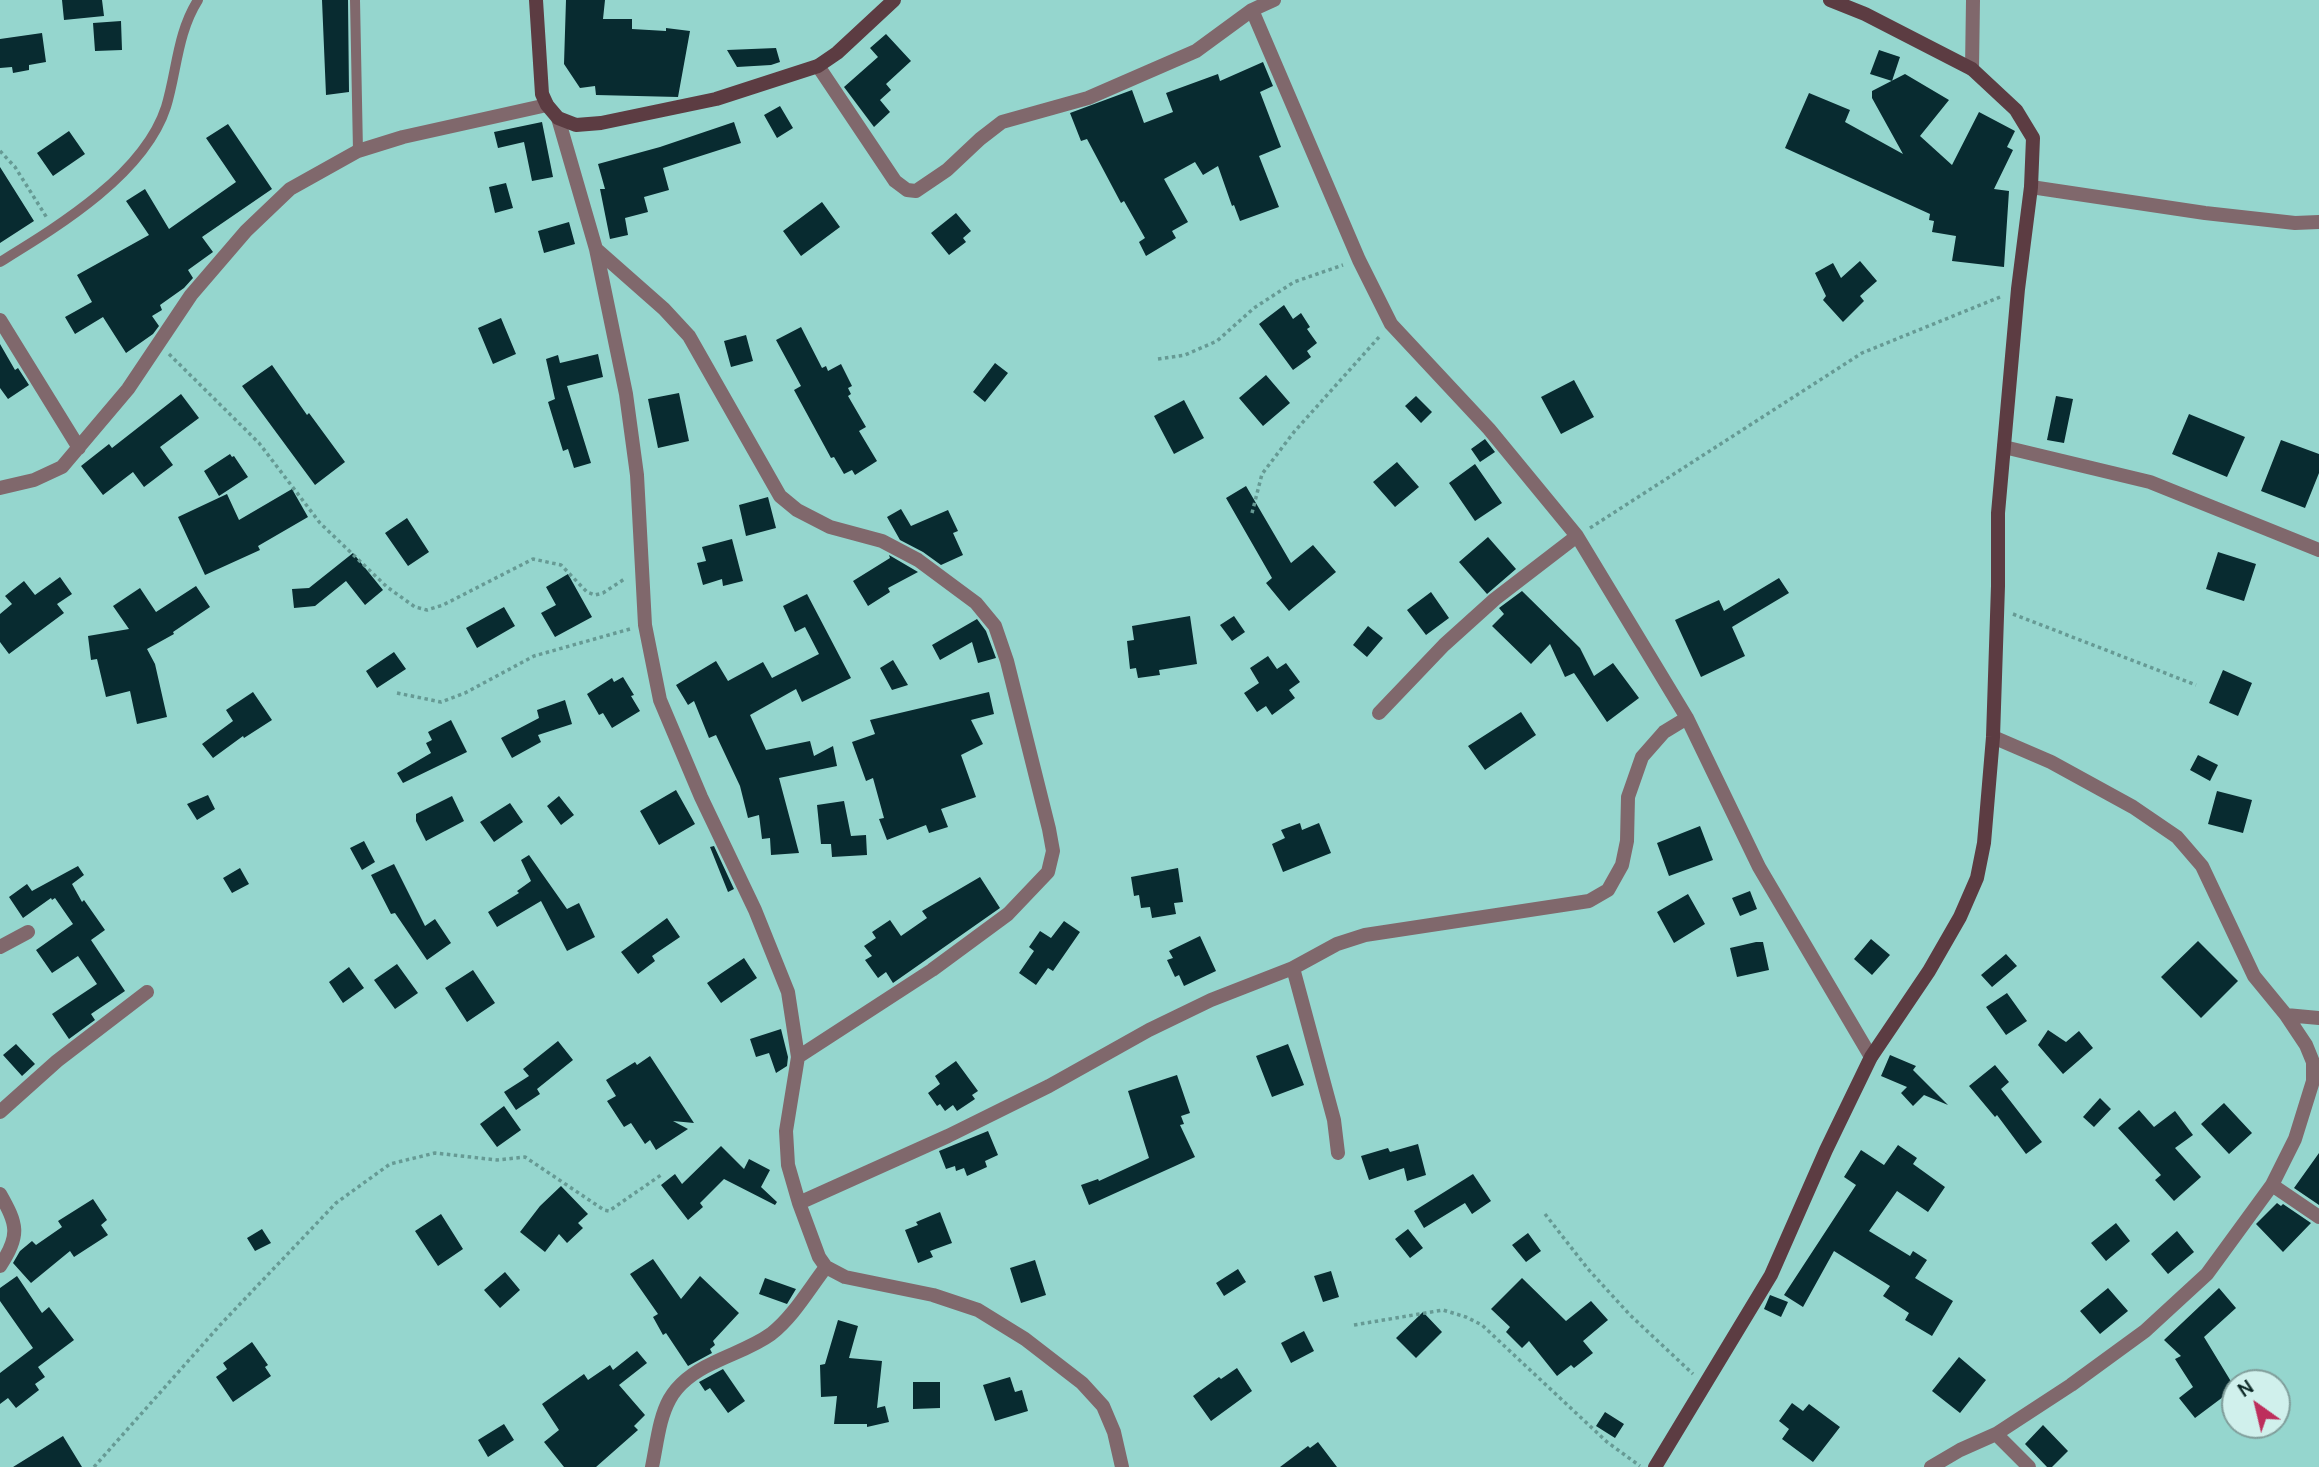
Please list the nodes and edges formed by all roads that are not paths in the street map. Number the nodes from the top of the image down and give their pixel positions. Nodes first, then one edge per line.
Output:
1 (198, 0) edge
2 (355, 0) edge
3 (536, 0) edge
4 (894, 0) edge
5 (1275, 0) edge
6 (1830, 0) edge
7 (1973, 0) edge
8 (1252, 10) junction
9 (818, 66) junction
10 (1972, 69) junction
11 (547, 105) junction
12 (558, 118) junction
13 (358, 151) junction
14 (2032, 187) junction
15 (2319, 222) edge
16 (596, 249) junction
17 (0, 262) edge
18 (0, 320) edge
19 (79, 447) junction
20 (2004, 447) junction
21 (0, 488) edge
22 (1577, 536) junction
23 (2319, 550) edge
24 (1379, 713) dead end
25 (1687, 718) junction
26 (1993, 737) junction
27 (28, 932) dead end
28 (0, 947) edge
29 (1293, 968) junction
30 (147, 992) dead end
31 (2286, 1015) junction
32 (2319, 1018) edge
33 (798, 1057) junction
34 (1871, 1057) junction
35 (0, 1112) edge
36 (1338, 1153) dead end
37 (2272, 1185) junction
38 (0, 1194) edge
39 (799, 1203) junction
40 (2319, 1217) edge
41 (0, 1266) edge
42 (826, 1267) junction
43 (1996, 1434) junction
44 (652, 1467) edge
45 (1122, 1467) edge
46 (1655, 1467) edge
47 (1931, 1467) edge
48 (2029, 1467) edge

1 - 17 lane
2 - 13 lane
3 - 11 street
4 - 9 street
5 - 8 street
6 - 10 street
7 - 10 street
8 - 9 street
8 - 22 street
9 - 12 street
10 - 14 street
11 - 12 street
11 - 13 street
12 - 16 street
13 - 19 street
14 - 15 street
14 - 20 street
16 - 33 street
16 - 33 street
18 - 19 street
19 - 21 street
20 - 23 street
20 - 26 street
22 - 24 street
22 - 25 street
25 - 29 street
25 - 34 street
26 - 31 street
26 - 34 street
27 - 28 street
29 - 36 street
29 - 39 street
30 - 35 street
31 - 32 street
31 - 37 street
33 - 39 street
34 - 46 street
37 - 40 street
37 - 43 street
38 - 41 street
39 - 42 street
42 - 44 street
42 - 45 street
43 - 47 street
43 - 48 street

